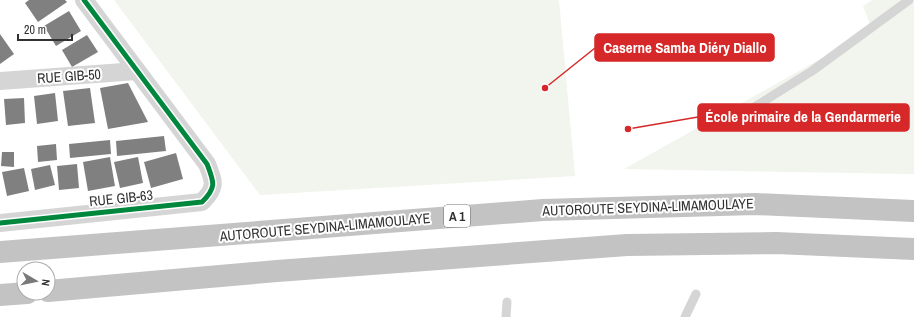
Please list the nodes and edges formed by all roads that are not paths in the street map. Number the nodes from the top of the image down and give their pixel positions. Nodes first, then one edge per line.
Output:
1 (84, 0) edge
2 (909, 0) edge
3 (137, 71) junction
4 (0, 81) edge
5 (740, 116) dead end
6 (914, 211) edge
7 (0, 223) edge
8 (914, 249) edge
9 (0, 252) edge
10 (56, 290) edge
11 (16, 294) edge
12 (696, 294) dead end
13 (0, 295) edge
14 (507, 302) dead end
15 (506, 317) edge
16 (685, 317) edge

1 - 3 street
2 - 5 lane
3 - 4 street, RUE GIB-50
3 - 7 street, RUE GIB-63
6 - 9 highway, AUTOROUTE SEYDINA-LIMAMOULAYE / A 1
8 - 10 highway
11 - 13 highway
12 - 16 lane
14 - 15 lane

